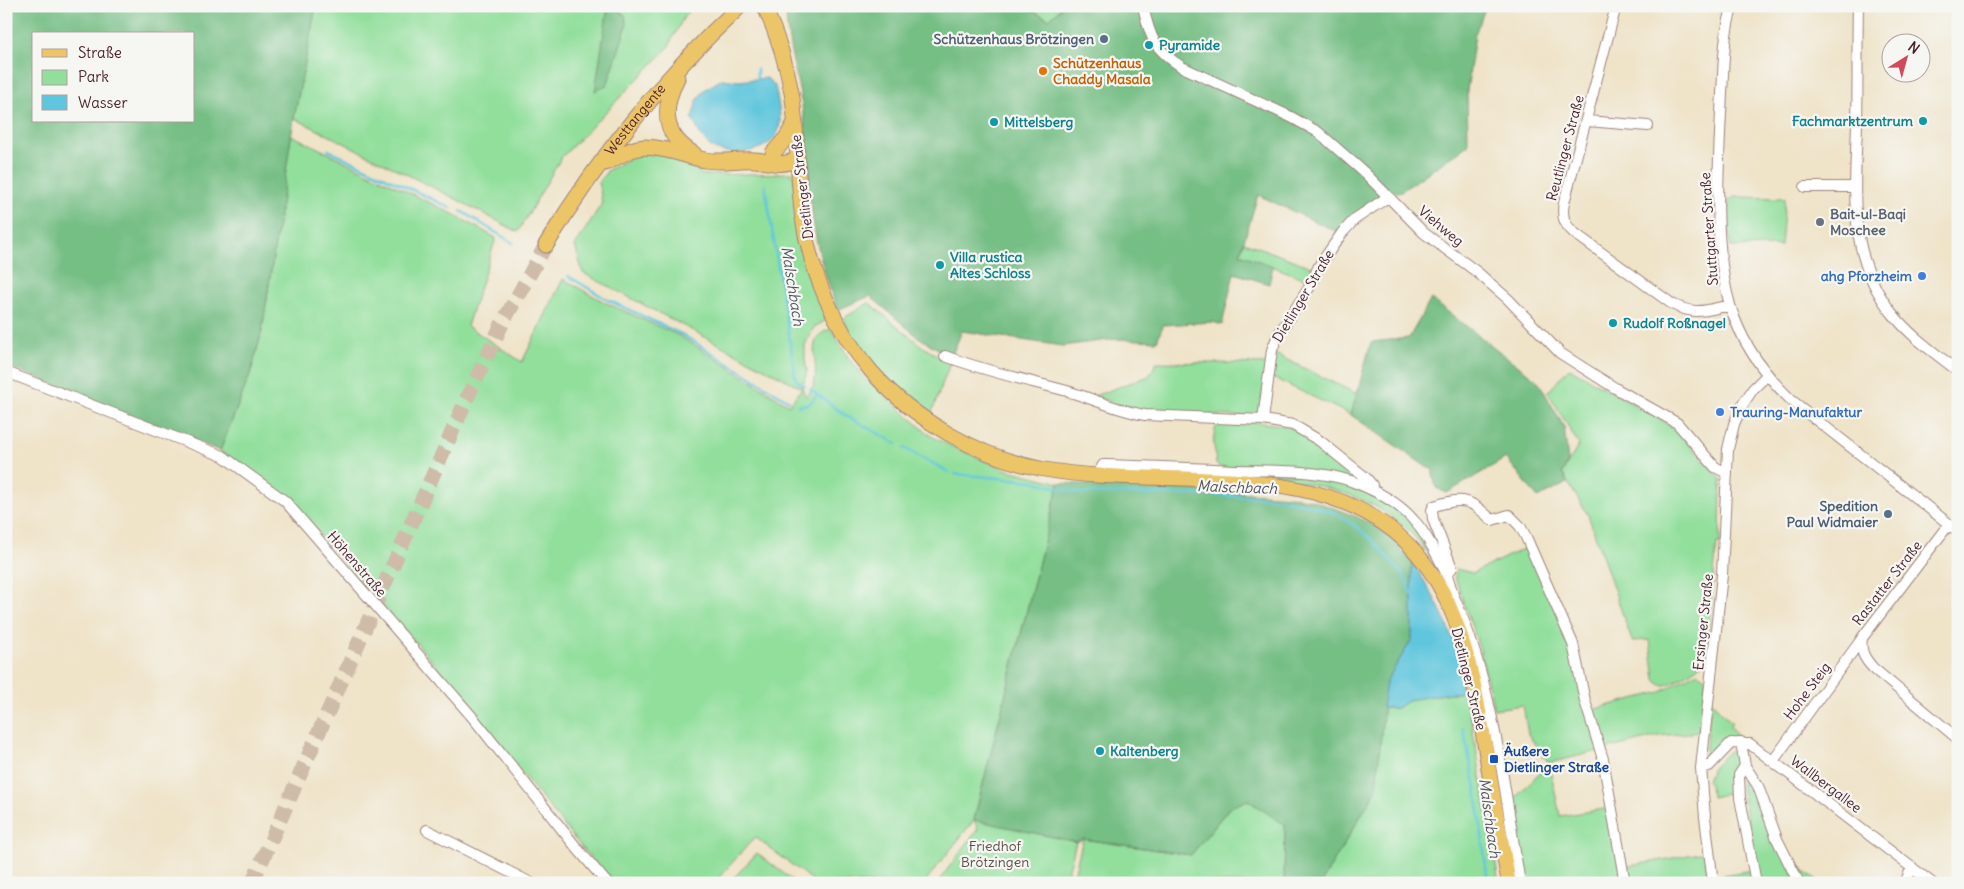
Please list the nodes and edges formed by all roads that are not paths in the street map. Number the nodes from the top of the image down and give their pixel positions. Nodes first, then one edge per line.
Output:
1 (740, 6) edge
2 (764, 6) edge
3 (1142, 6) edge
4 (1616, 6) edge
5 (1733, 6) edge
6 (1858, 6) edge
7 (686, 61) junction
8 (1586, 121) junction
9 (795, 123) junction
10 (1648, 126) dead end
11 (774, 153) junction
12 (702, 159) junction
13 (755, 160) junction
14 (797, 160) junction
15 (599, 166) junction
16 (1805, 187) dead end
17 (1854, 187) junction
18 (1388, 197) junction
19 (546, 245) tunnel mouth
20 (1730, 305) junction
21 (945, 356) dead end
22 (1957, 369) edge
23 (6, 372) edge
24 (1767, 375) junction
25 (1263, 420) junction
26 (1727, 473) junction
27 (1096, 475) junction
28 (1372, 490) junction
29 (1954, 528) edge
30 (1447, 574) junction
31 (1862, 638) junction
32 (1958, 739) edge
33 (1741, 742) junction
34 (1773, 760) junction
35 (1745, 766) junction
36 (1701, 768) junction
37 (428, 830) dead end
38 (1912, 867) junction
39 (531, 883) edge
40 (607, 883) edge
41 (1509, 883) edge
42 (1520, 883) edge
43 (1625, 883) edge
44 (1713, 883) edge
45 (1756, 883) edge
46 (1799, 883) edge
47 (1905, 883) edge
48 (1932, 883) edge

1 - 7 highway, Westtangente
2 - 9 main road, Dietlinger Straße
3 - 18 street, Viehweg
4 - 8 street, Reutlinger Straße
5 - 20 street, Stuttgarter Straße
6 - 17 street
7 - 12 highway
7 - 15 highway, Westtangente
8 - 10 street
8 - 20 street, Reutlinger Straße
9 - 11 highway
9 - 14 main road, Dietlinger Straße
11 - 13 highway
11 - 14 highway
12 - 13 highway
12 - 15 highway
13 - 14 highway
14 - 27 main road, Dietlinger Straße
15 - 19 highway, Westtangente
16 - 17 street
17 - 22 street
18 - 25 street, Dietlinger Straße
18 - 26 street, Viehweg
20 - 24 street, Stuttgarter Straße
21 - 25 street, Dietlinger Straße
23 - 40 street, Höhenstraße
24 - 26 street, Ersinger Straße
24 - 29 street, Stuttgarter Straße
25 - 28 street, Dietlinger Straße
26 - 36 street, Ersinger Straße
27 - 28 street, Dietlinger Straße
27 - 41 main road, Dietlinger Straße
28 - 30 street, Dietlinger Straße
29 - 31 street, Rastatter Straße
30 - 42 street, Dietlinger Straße
30 - 43 street, Dietlinger Straße
31 - 32 street, Rastatter Straße
31 - 34 street, Hohe Steig
33 - 34 street, Wallbergallee
33 - 35 street
33 - 36 street
34 - 38 street, Wallbergallee
35 - 45 street
35 - 46 street
36 - 44 street, Ersinger Straße
37 - 39 street
38 - 47 street
38 - 48 street, Wallbergallee

